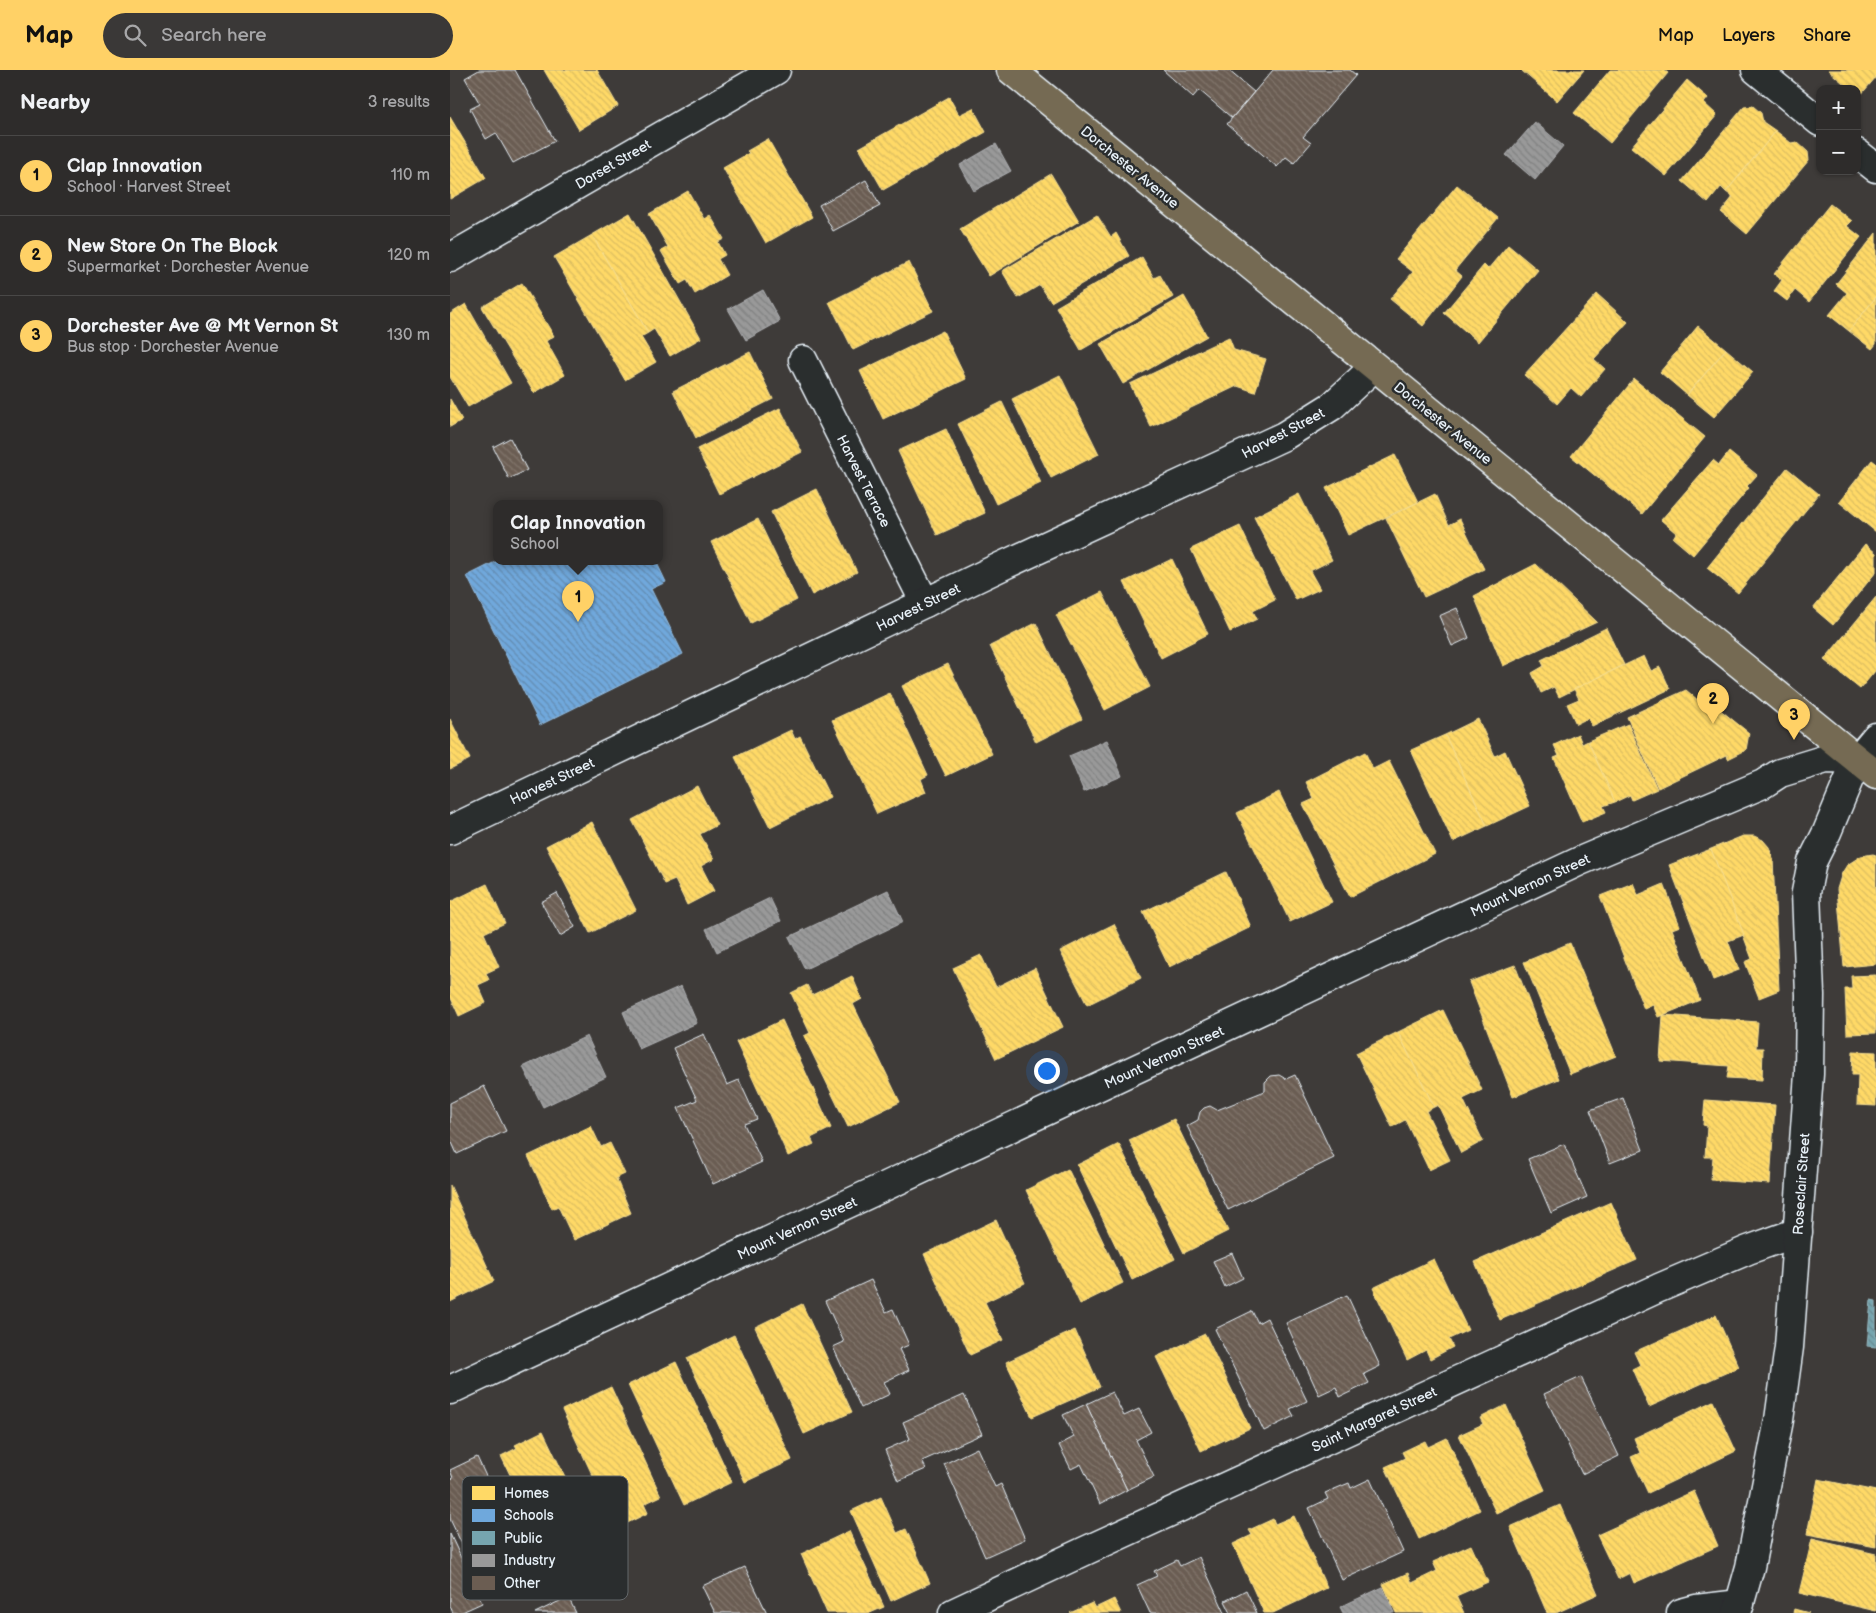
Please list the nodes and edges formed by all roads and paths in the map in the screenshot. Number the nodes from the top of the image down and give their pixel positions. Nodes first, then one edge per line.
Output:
1 (776, 70) edge
2 (1011, 70) edge
3 (1756, 70) edge
4 (1816, 119) edge
5 (1861, 155) edge
6 (1876, 168) edge
7 (450, 258) edge
8 (803, 360) dead end
9 (1374, 367) junction
10 (926, 603) junction
11 (1876, 737) edge
12 (1866, 768) edge
13 (450, 830) edge
14 (1798, 1232) junction
15 (450, 1390) edge
16 (1738, 1609) edge
17 (953, 1613) edge
18 (1681, 1613) edge

1 - 7 street, Dorset Street
2 - 9 main road, Dorchester Avenue
3 - 4 street
5 - 6 street
8 - 10 street, Harvest Terrace
9 - 10 street, Harvest Street
9 - 12 main road, Dorchester Avenue
10 - 13 street, Harvest Street
11 - 12 street
12 - 14 street, Roseclair Street
12 - 15 street, Mount Vernon Street
14 - 16 street, Roseclair Street
14 - 17 street, Saint Margaret Street
16 - 18 street

